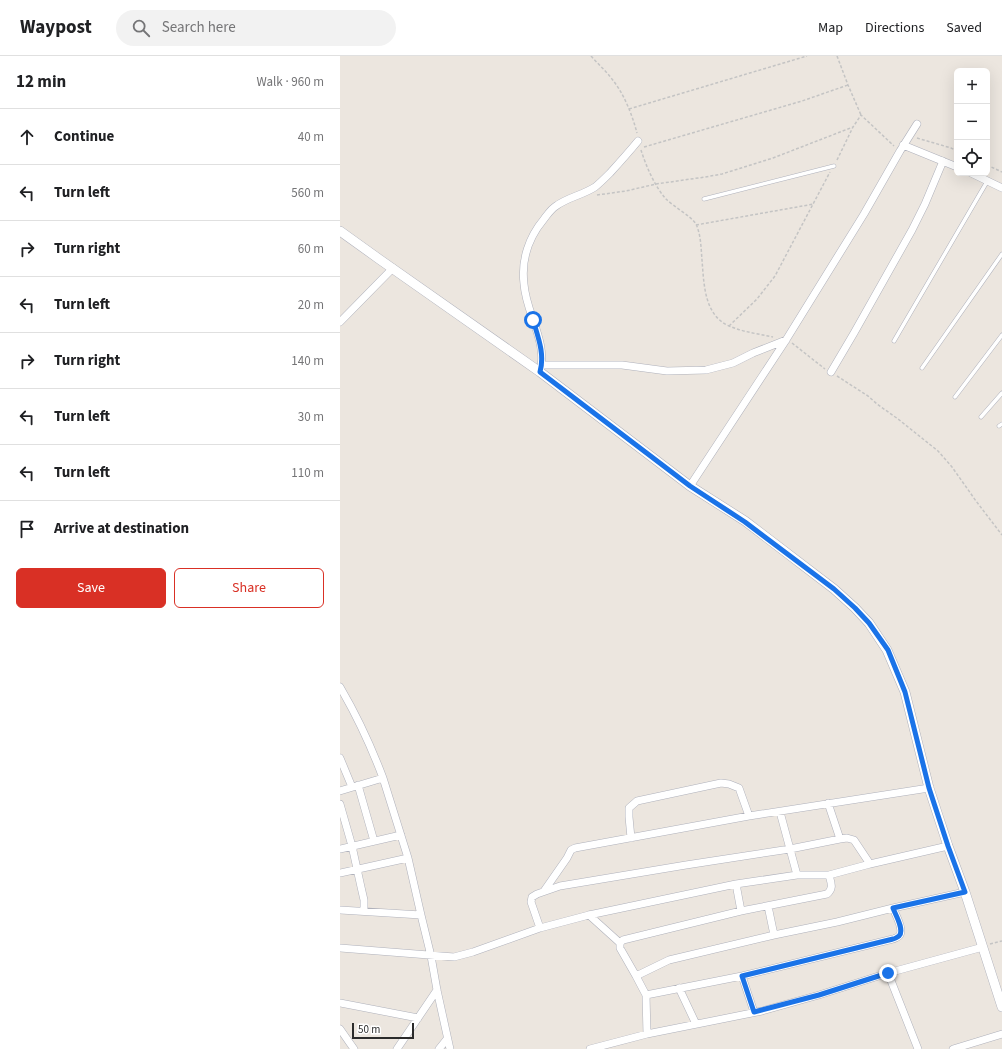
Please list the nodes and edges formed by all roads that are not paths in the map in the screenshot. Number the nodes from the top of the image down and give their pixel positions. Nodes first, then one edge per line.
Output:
1 (917, 124) dead end
2 (638, 141) road end
3 (901, 148) junction
4 (943, 161) junction
5 (834, 166) road end
6 (954, 166) edge
7 (978, 176) edge
8 (988, 180) junction
9 (1002, 188) edge
10 (704, 198) dead end
11 (340, 231) edge
12 (1002, 254) edge
13 (392, 268) junction
14 (340, 322) edge
15 (1002, 335) edge
16 (786, 340) junction
17 (894, 341) dead end
18 (922, 368) dead end
19 (541, 369) junction
20 (830, 372) road end
21 (1002, 393) edge
22 (955, 397) dead end
23 (982, 417) dead end
24 (690, 486) junction
25 (340, 687) edge
26 (340, 758) edge
27 (383, 778) junction
28 (355, 786) junction
29 (929, 788) junction
30 (340, 791) edge
31 (828, 803) junction
32 (340, 804) edge
33 (780, 812) junction
34 (749, 816) junction
35 (401, 835) junction
36 (631, 838) junction
37 (840, 839) junction
38 (374, 841) junction
39 (352, 846) junction
40 (948, 846) junction
41 (340, 849) edge
42 (790, 849) junction
43 (408, 858) junction
44 (870, 864) junction
45 (357, 870) junction
46 (340, 873) edge
47 (797, 875) junction
48 (828, 875) junction
49 (736, 884) junction
50 (544, 891) junction
51 (965, 892) junction
52 (768, 906) junction
53 (893, 908) junction
54 (340, 910) edge
55 (364, 911) junction
56 (741, 911) junction
57 (421, 915) junction
58 (589, 915) junction
59 (540, 928) junction
60 (774, 935) junction
61 (620, 943) junction
62 (983, 947) junction
63 (340, 948) edge
64 (431, 956) junction
65 (888, 973) junction
66 (636, 976) junction
67 (742, 976) junction
68 (679, 988) junction
69 (437, 990) junction
70 (646, 995) junction
71 (340, 1003) edge
72 (1002, 1007) edge
73 (754, 1012) junction
74 (418, 1018) junction
75 (696, 1024) junction
76 (340, 1029) edge
77 (647, 1034) junction
78 (1002, 1034) edge
79 (447, 1039) junction
80 (604, 1048) edge
81 (354, 1049) edge
82 (396, 1049) edge
83 (439, 1049) edge
84 (450, 1049) edge
85 (590, 1049) edge
86 (918, 1049) edge
87 (953, 1049) edge

1 - 3 street
2 - 19 street
3 - 4 street
3 - 16 street
4 - 6 street
4 - 20 street
5 - 10 lane
7 - 8 street
8 - 9 street
8 - 17 lane
11 - 13 street
12 - 18 lane
13 - 14 street
13 - 19 street
15 - 22 lane
16 - 19 street
16 - 24 street
19 - 24 street
21 - 23 lane
24 - 29 street
25 - 27 street
26 - 28 street
27 - 28 street
27 - 35 street
28 - 30 street
28 - 38 street
29 - 31 street
29 - 40 street
31 - 33 street
31 - 37 street
32 - 39 street
33 - 34 street
33 - 42 street
34 - 36 street
34 - 36 street
35 - 38 street
35 - 43 street
36 - 50 street
37 - 42 street
37 - 44 street
38 - 39 street
39 - 41 street
39 - 45 street
40 - 44 street
40 - 51 street
42 - 47 street
42 - 50 street
43 - 45 street
43 - 57 street
44 - 48 street
45 - 46 street
45 - 55 street
47 - 48 street
47 - 49 street
48 - 52 street
49 - 56 street
49 - 58 street
50 - 59 street
51 - 53 street
51 - 62 street
52 - 56 street
52 - 60 street
53 - 60 street
53 - 67 street
54 - 55 street
55 - 57 street
56 - 61 street
57 - 64 street
58 - 59 street
58 - 61 street
59 - 64 street
60 - 66 street
61 - 66 street
62 - 65 street
62 - 72 street
63 - 64 street
64 - 69 street
65 - 73 street
65 - 86 street
66 - 70 street
67 - 68 street
67 - 73 street
68 - 70 street
68 - 75 street
69 - 74 street
69 - 79 street
70 - 77 street
71 - 74 street
73 - 75 street
74 - 82 street
75 - 77 street
76 - 81 street
77 - 80 street
78 - 87 street
79 - 83 street
79 - 84 street
80 - 85 street

